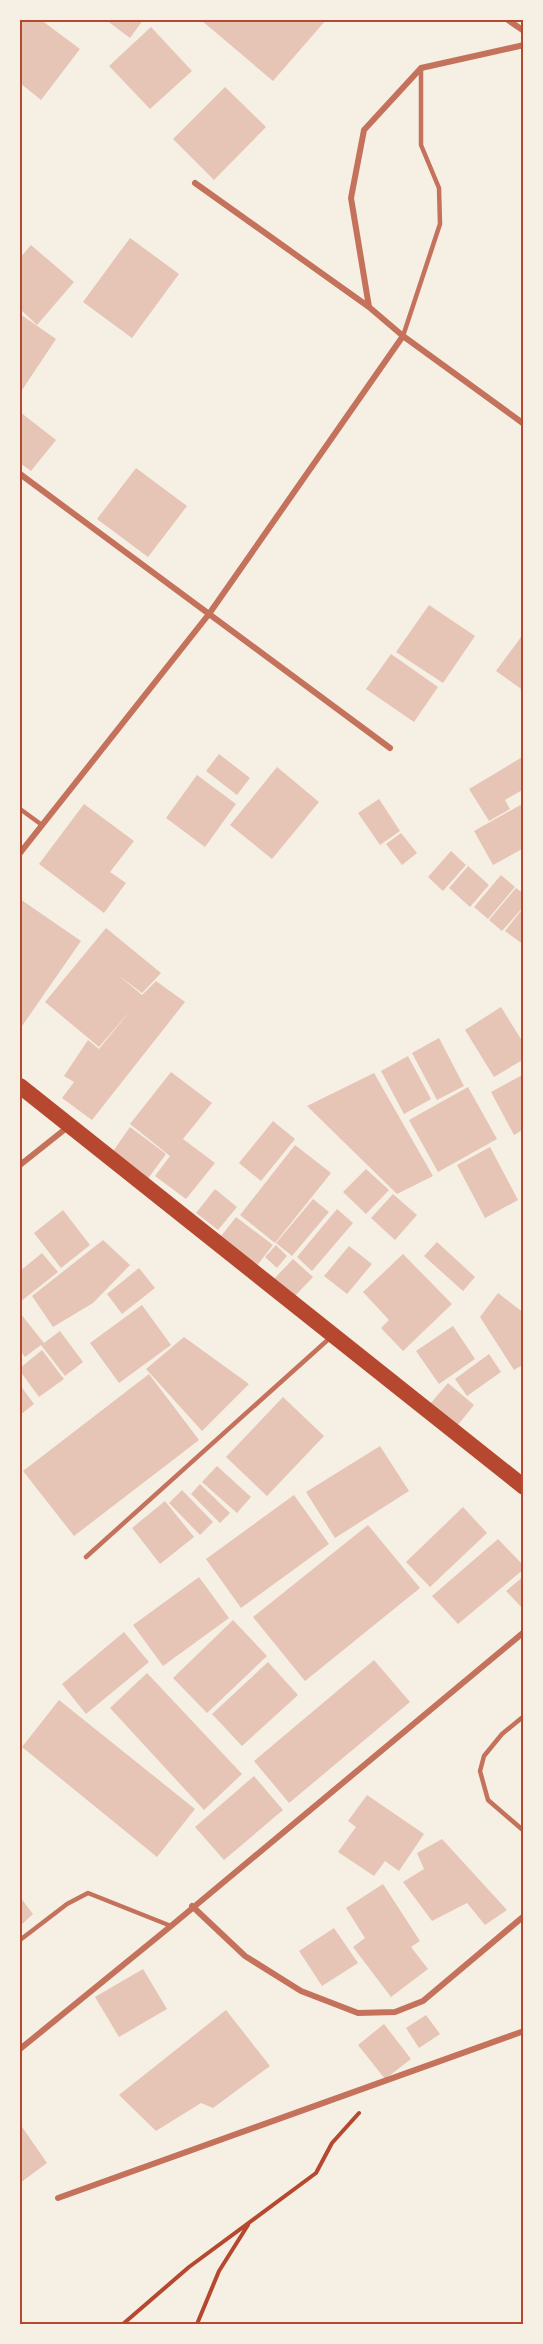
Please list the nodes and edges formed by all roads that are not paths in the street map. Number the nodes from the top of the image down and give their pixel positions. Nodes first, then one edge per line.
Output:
1 (508, 20) edge
2 (524, 31) edge
3 (524, 45) edge
4 (421, 68) junction
5 (195, 183) dead end
6 (369, 307) junction
7 (403, 336) junction
8 (524, 424) edge
9 (20, 474) edge
10 (209, 614) junction
11 (390, 748) dead end
12 (20, 809) edge
13 (42, 825) junction
14 (20, 853) edge
15 (20, 1086) edge
16 (70, 1126) junction
17 (20, 1165) edge
18 (333, 1335) junction
19 (524, 1487) edge
20 (86, 1557) dead end
21 (524, 1632) edge
22 (524, 1716) edge
23 (524, 1831) edge
24 (192, 1906) junction
25 (524, 1916) edge
26 (171, 1926) junction
27 (20, 1940) edge
28 (524, 2031) edge
29 (20, 2049) edge
30 (58, 2198) dead end

1 - 2 street
3 - 4 street
4 - 6 street
4 - 7 lane
5 - 6 street
6 - 7 street
7 - 8 street
7 - 10 street
9 - 10 street
10 - 11 street
10 - 13 street
12 - 13 lane
13 - 14 street
15 - 16 highway
16 - 17 street
16 - 18 highway
18 - 19 highway
18 - 20 lane
21 - 24 street
22 - 23 lane
24 - 25 street
24 - 26 street
26 - 27 lane
26 - 29 street
28 - 30 street

